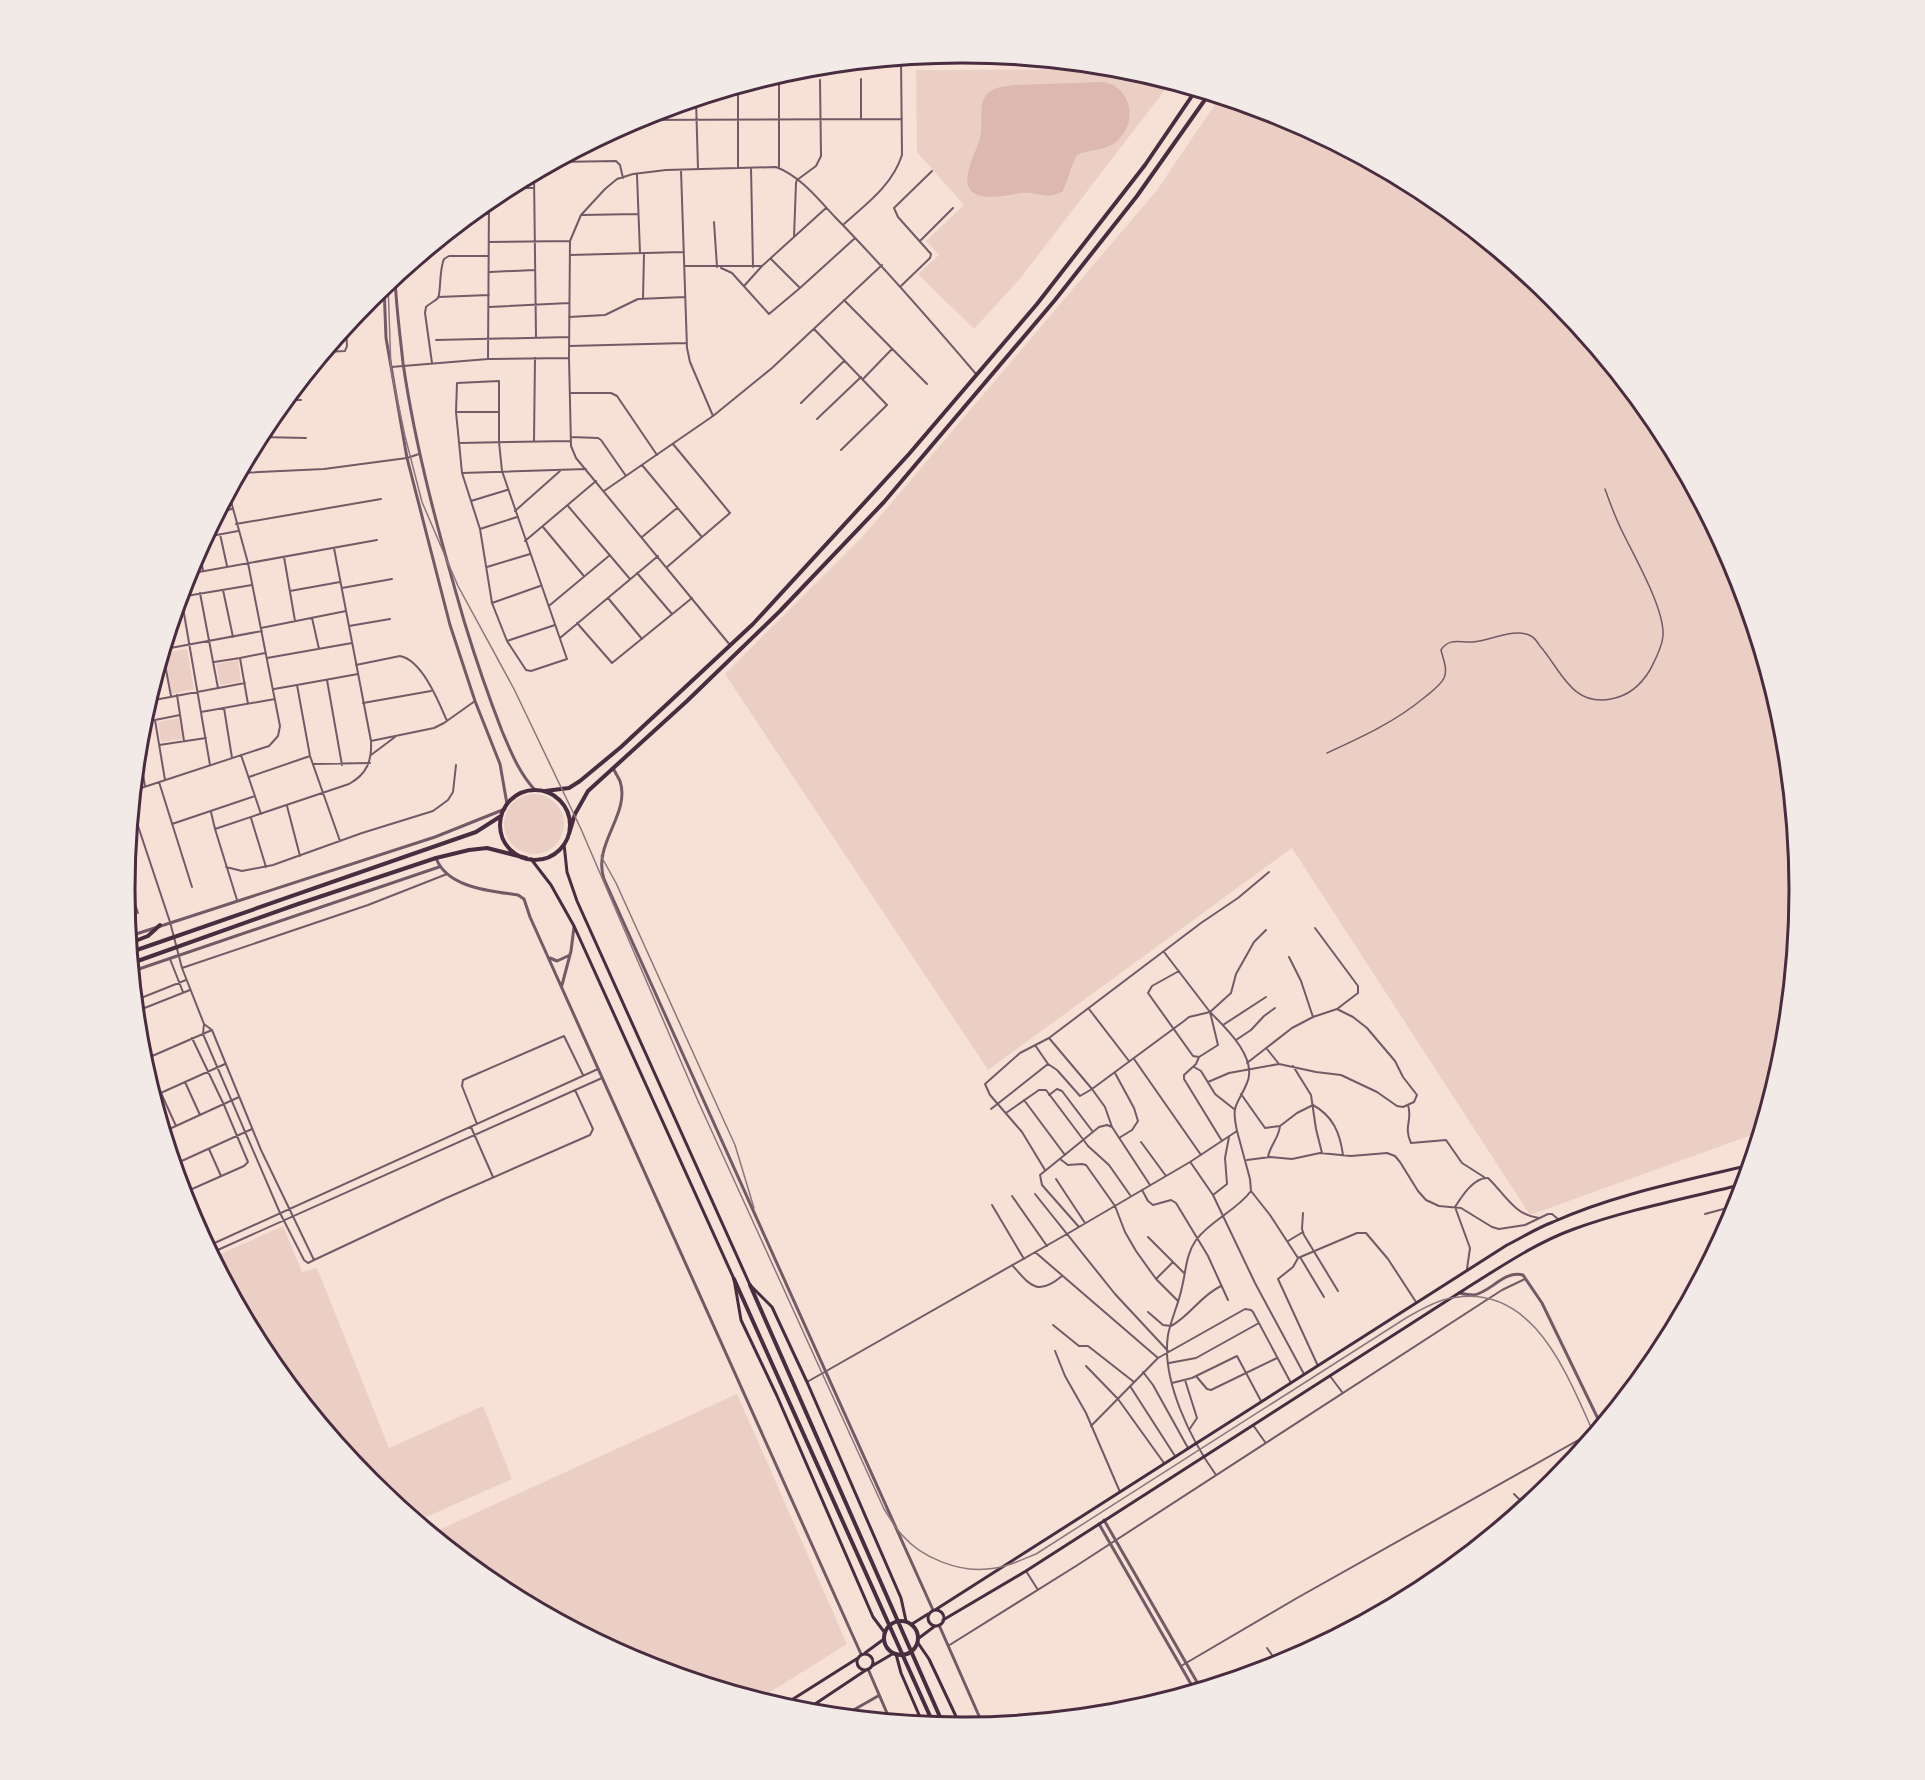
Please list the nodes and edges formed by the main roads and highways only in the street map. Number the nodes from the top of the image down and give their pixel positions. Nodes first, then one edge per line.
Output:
1 (1192, 96) edge
2 (1205, 100) edge
3 (545, 791) junction
4 (501, 816) junction
5 (569, 834) junction
6 (564, 844) junction
7 (529, 859) junction
8 (160, 925) road end
9 (137, 940) edge
10 (138, 950) edge
11 (139, 961) edge
12 (1742, 1167) edge
13 (1734, 1186) edge
14 (734, 1279) junction
15 (750, 1285) junction
16 (932, 1611) junction
17 (943, 1620) junction
18 (906, 1621) junction
19 (912, 1624) junction
20 (937, 1625) junction
21 (885, 1632) junction
22 (884, 1639) junction
23 (918, 1640) junction
24 (895, 1654) junction
25 (861, 1655) junction
26 (868, 1668) junction
27 (793, 1699) edge
28 (816, 1703) edge
29 (919, 1715) edge
30 (930, 1716) edge
31 (940, 1716) edge
32 (956, 1717) edge

1 - 3 main road
2 - 5 main road
3 - 4 main road
3 - 5 main road
4 - 7 main road
4 - 10 main road
5 - 6 main road
6 - 7 main road
6 - 15 main road
7 - 11 main road
7 - 14 main road
8 - 9 main road
12 - 16 main road
13 - 17 main road
14 - 21 main road
14 - 30 main road
15 - 18 main road
15 - 31 main road
16 - 17 main road
16 - 19 main road
16 - 20 main road
17 - 20 main road
18 - 19 main road
18 - 21 main road
19 - 23 main road
20 - 23 main road
21 - 22 main road
22 - 24 main road
22 - 25 main road
23 - 24 main road
23 - 32 main road
24 - 26 main road
24 - 29 main road
25 - 26 main road
25 - 26 main road
25 - 27 main road
26 - 28 main road

